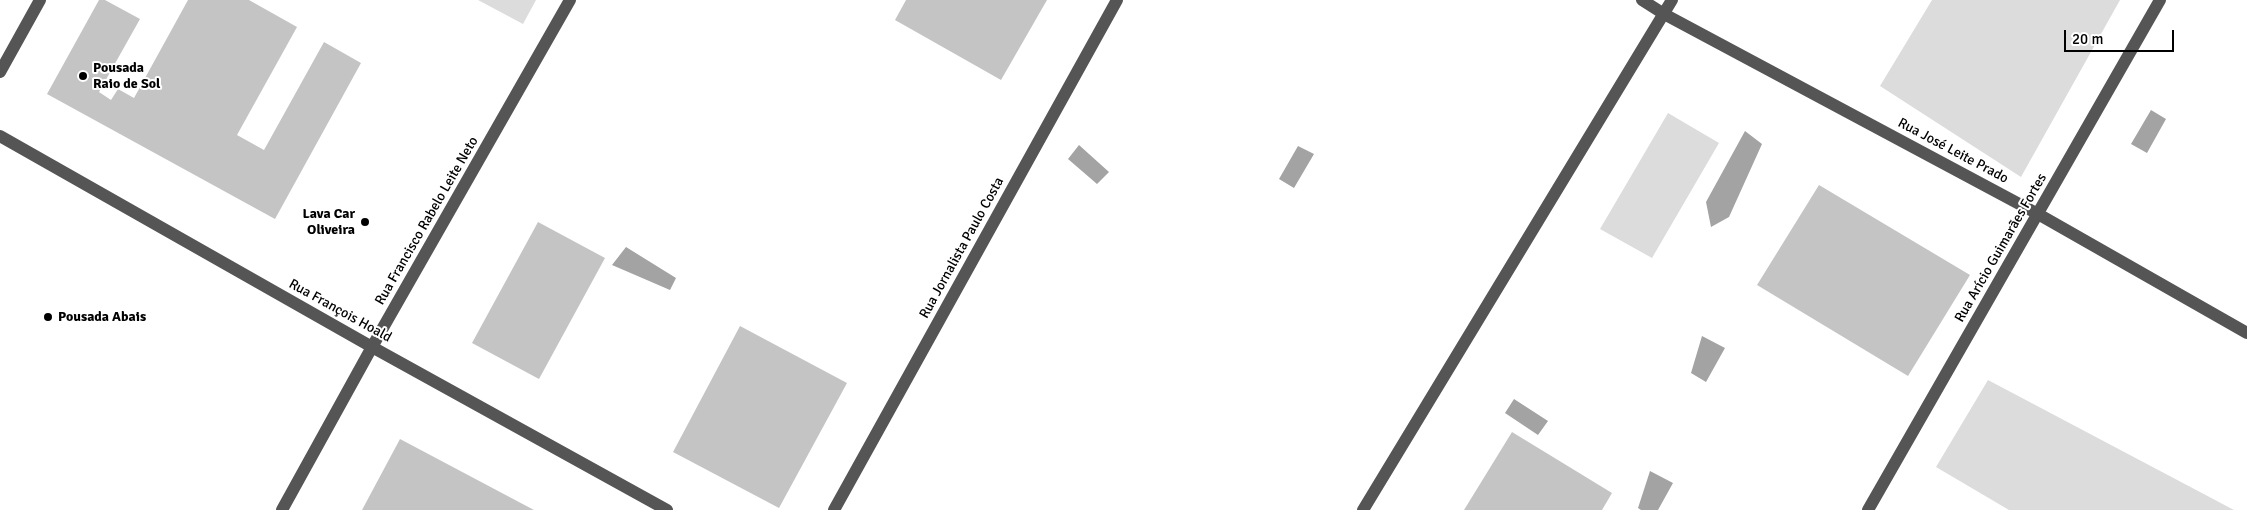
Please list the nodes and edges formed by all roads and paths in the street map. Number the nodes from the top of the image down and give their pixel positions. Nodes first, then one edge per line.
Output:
1 (40, 0) edge
2 (570, 0) edge
3 (1117, 0) edge
4 (1642, 0) edge
5 (1672, 0) edge
6 (2160, 0) edge
7 (1664, 14) junction
8 (0, 72) edge
9 (0, 136) edge
10 (2038, 214) junction
11 (2247, 333) edge
12 (372, 347) junction
13 (282, 510) edge
14 (667, 510) edge
15 (834, 510) edge
16 (1363, 510) edge
17 (1868, 510) edge

1 - 8 street
2 - 12 street, Rua Francisco Rabelo Leite Neto
3 - 15 street, Rua Jornalista Paulo Costa
4 - 7 street, Rua José Leite Prado
5 - 7 street
6 - 10 street, Rua Arício Guimarães Fortes
7 - 10 street, Rua José Leite Prado
7 - 16 street
9 - 12 street, Rua François Hoald
10 - 11 street, Rua José Leite Prado
10 - 17 street, Rua Arício Guimarães Fortes
12 - 13 street, Rua Francisco Rabelo Leite Neto
12 - 14 street, Rua François Hoald

